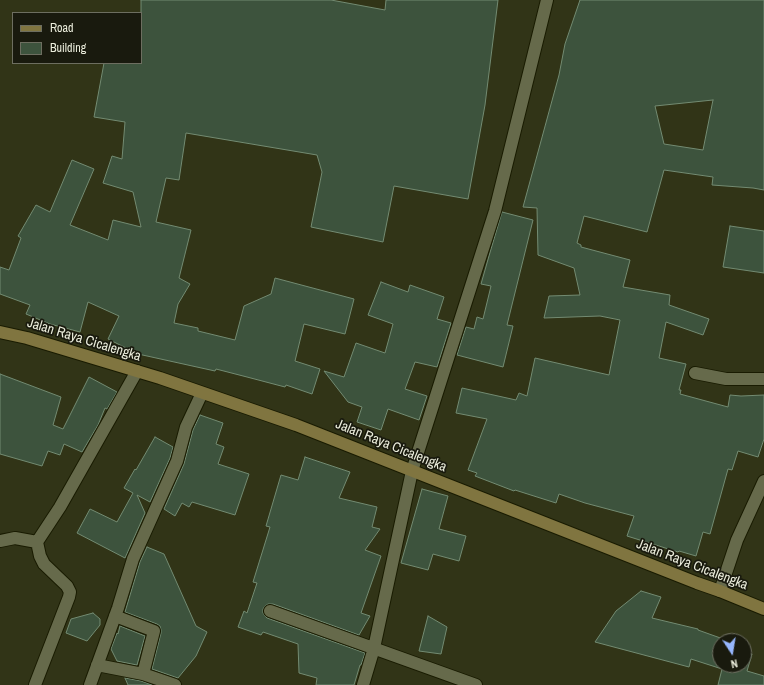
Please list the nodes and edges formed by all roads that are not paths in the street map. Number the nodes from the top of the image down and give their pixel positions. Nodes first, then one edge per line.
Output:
1 (547, 0) edge
2 (0, 332) edge
3 (137, 371) junction
4 (695, 373) dead end
5 (764, 379) edge
6 (202, 393) junction
7 (412, 471) junction
8 (764, 481) edge
9 (0, 541) edge
10 (37, 542) junction
11 (720, 591) junction
12 (764, 609) edge
13 (270, 611) dead end
14 (115, 616) junction
15 (374, 648) junction
16 (97, 665) junction
17 (143, 674) junction
18 (35, 685) edge
19 (90, 685) edge
20 (175, 685) edge
21 (363, 685) edge
22 (476, 685) edge

1 - 7 street
2 - 3 main road, Jalan Raya Cicalengka
3 - 6 main road, Jalan Raya Cicalengka
3 - 10 street
4 - 5 street
6 - 7 main road, Jalan Raya Cicalengka
6 - 14 street
7 - 11 main road, Jalan Raya Cicalengka
7 - 15 street
8 - 11 street
9 - 10 street
10 - 18 street
11 - 12 main road, Jalan Raya Cicalengka
13 - 15 street
14 - 16 street
14 - 17 street
15 - 21 street
15 - 22 street
16 - 17 street
16 - 19 street
17 - 20 street

